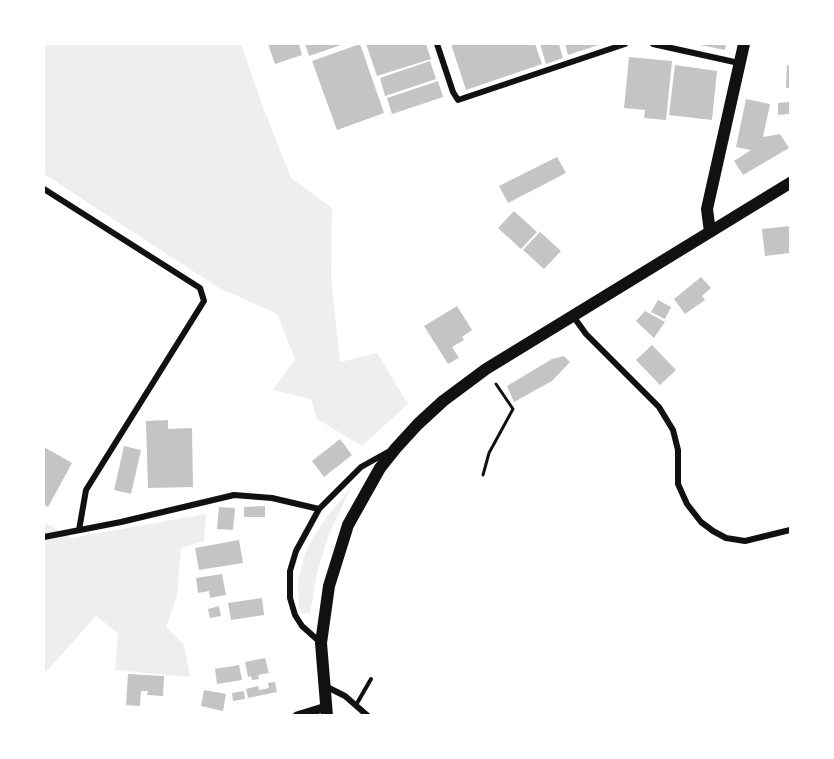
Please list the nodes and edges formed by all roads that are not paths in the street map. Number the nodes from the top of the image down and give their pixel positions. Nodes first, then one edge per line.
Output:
1 (437, 44) edge
2 (625, 44) edge
3 (653, 44) edge
4 (744, 44) edge
5 (739, 63) junction
6 (790, 183) edge
7 (44, 189) edge
8 (710, 232) junction
9 (573, 316) junction
10 (396, 448) junction
11 (319, 509) junction
12 (79, 530) junction
13 (790, 530) edge
14 (44, 537) edge
15 (321, 643) junction
16 (371, 679) dead end
17 (324, 685) junction
18 (356, 706) junction
19 (327, 711) edge
20 (297, 716) edge
21 (368, 716) edge

1 - 2 street
3 - 5 street
4 - 5 main road
5 - 8 main road
6 - 8 main road
7 - 12 street
8 - 9 main road
9 - 10 main road
9 - 13 street
10 - 11 street
10 - 15 main road
11 - 12 street
11 - 15 street
12 - 14 street
15 - 17 main road
16 - 18 lane
17 - 18 street
17 - 19 main road
18 - 21 street
19 - 20 street

